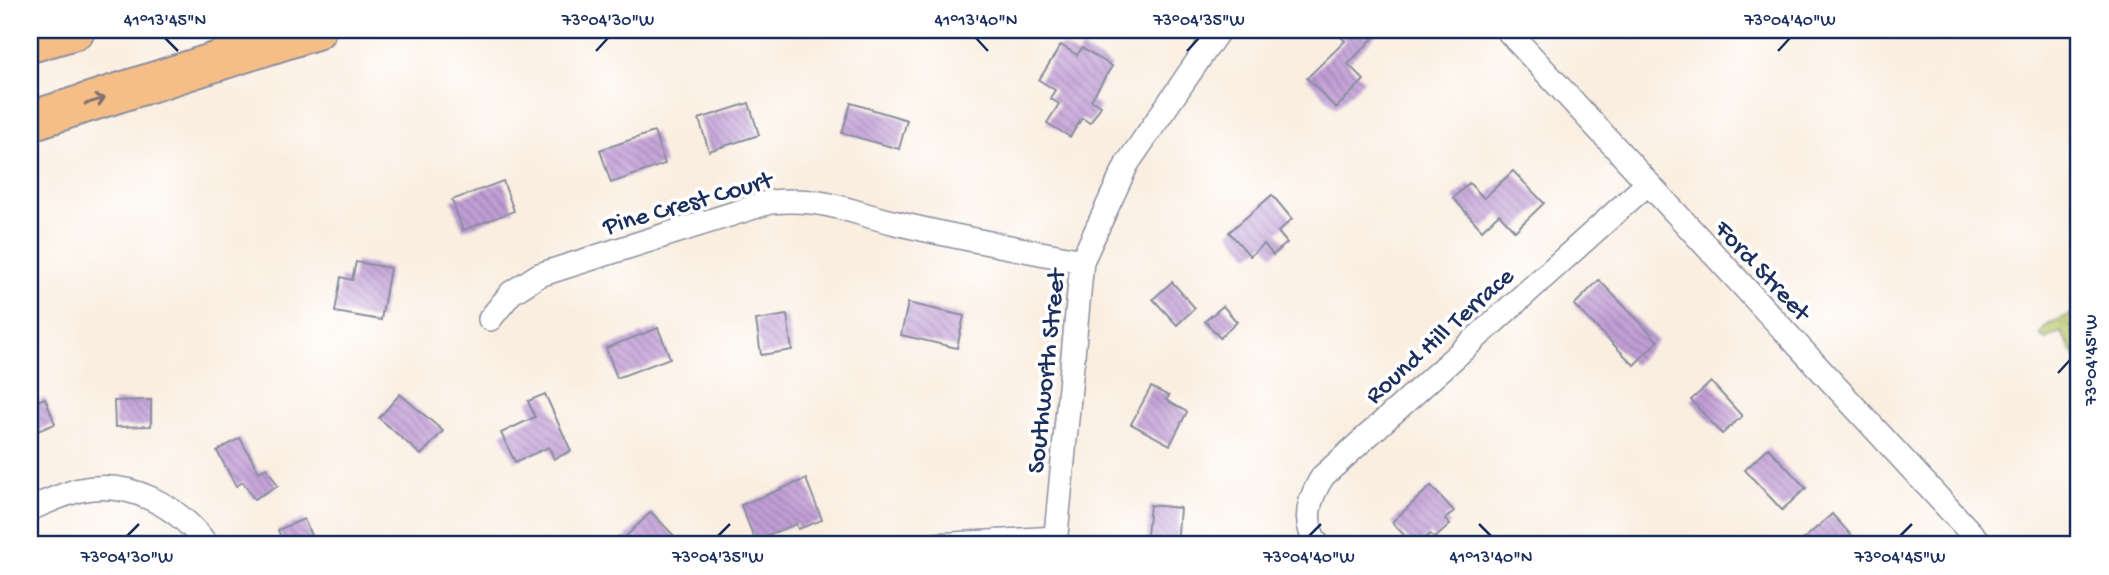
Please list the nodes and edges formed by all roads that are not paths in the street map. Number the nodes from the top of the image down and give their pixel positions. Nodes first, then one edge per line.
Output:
1 (75, 30) edge
2 (316, 30) edge
3 (1219, 30) edge
4 (1507, 30) edge
5 (30, 43) edge
6 (30, 121) edge
7 (1647, 184) junction
8 (1083, 261) junction
9 (490, 319) dead end
10 (30, 509) edge
11 (1055, 542) edge
12 (207, 545) edge
13 (935, 545) edge
14 (1318, 545) edge
15 (1982, 545) edge

1 - 5 highway
6 -> 2 highway
3 - 8 street, Southworth Street
4 - 7 street, Ford Street
7 - 14 street, Round Hill Terrace
7 - 15 street, Ford Street
8 - 9 street, Pine Crest Court
8 - 11 street, Southworth Street
10 - 12 street
11 - 13 street

